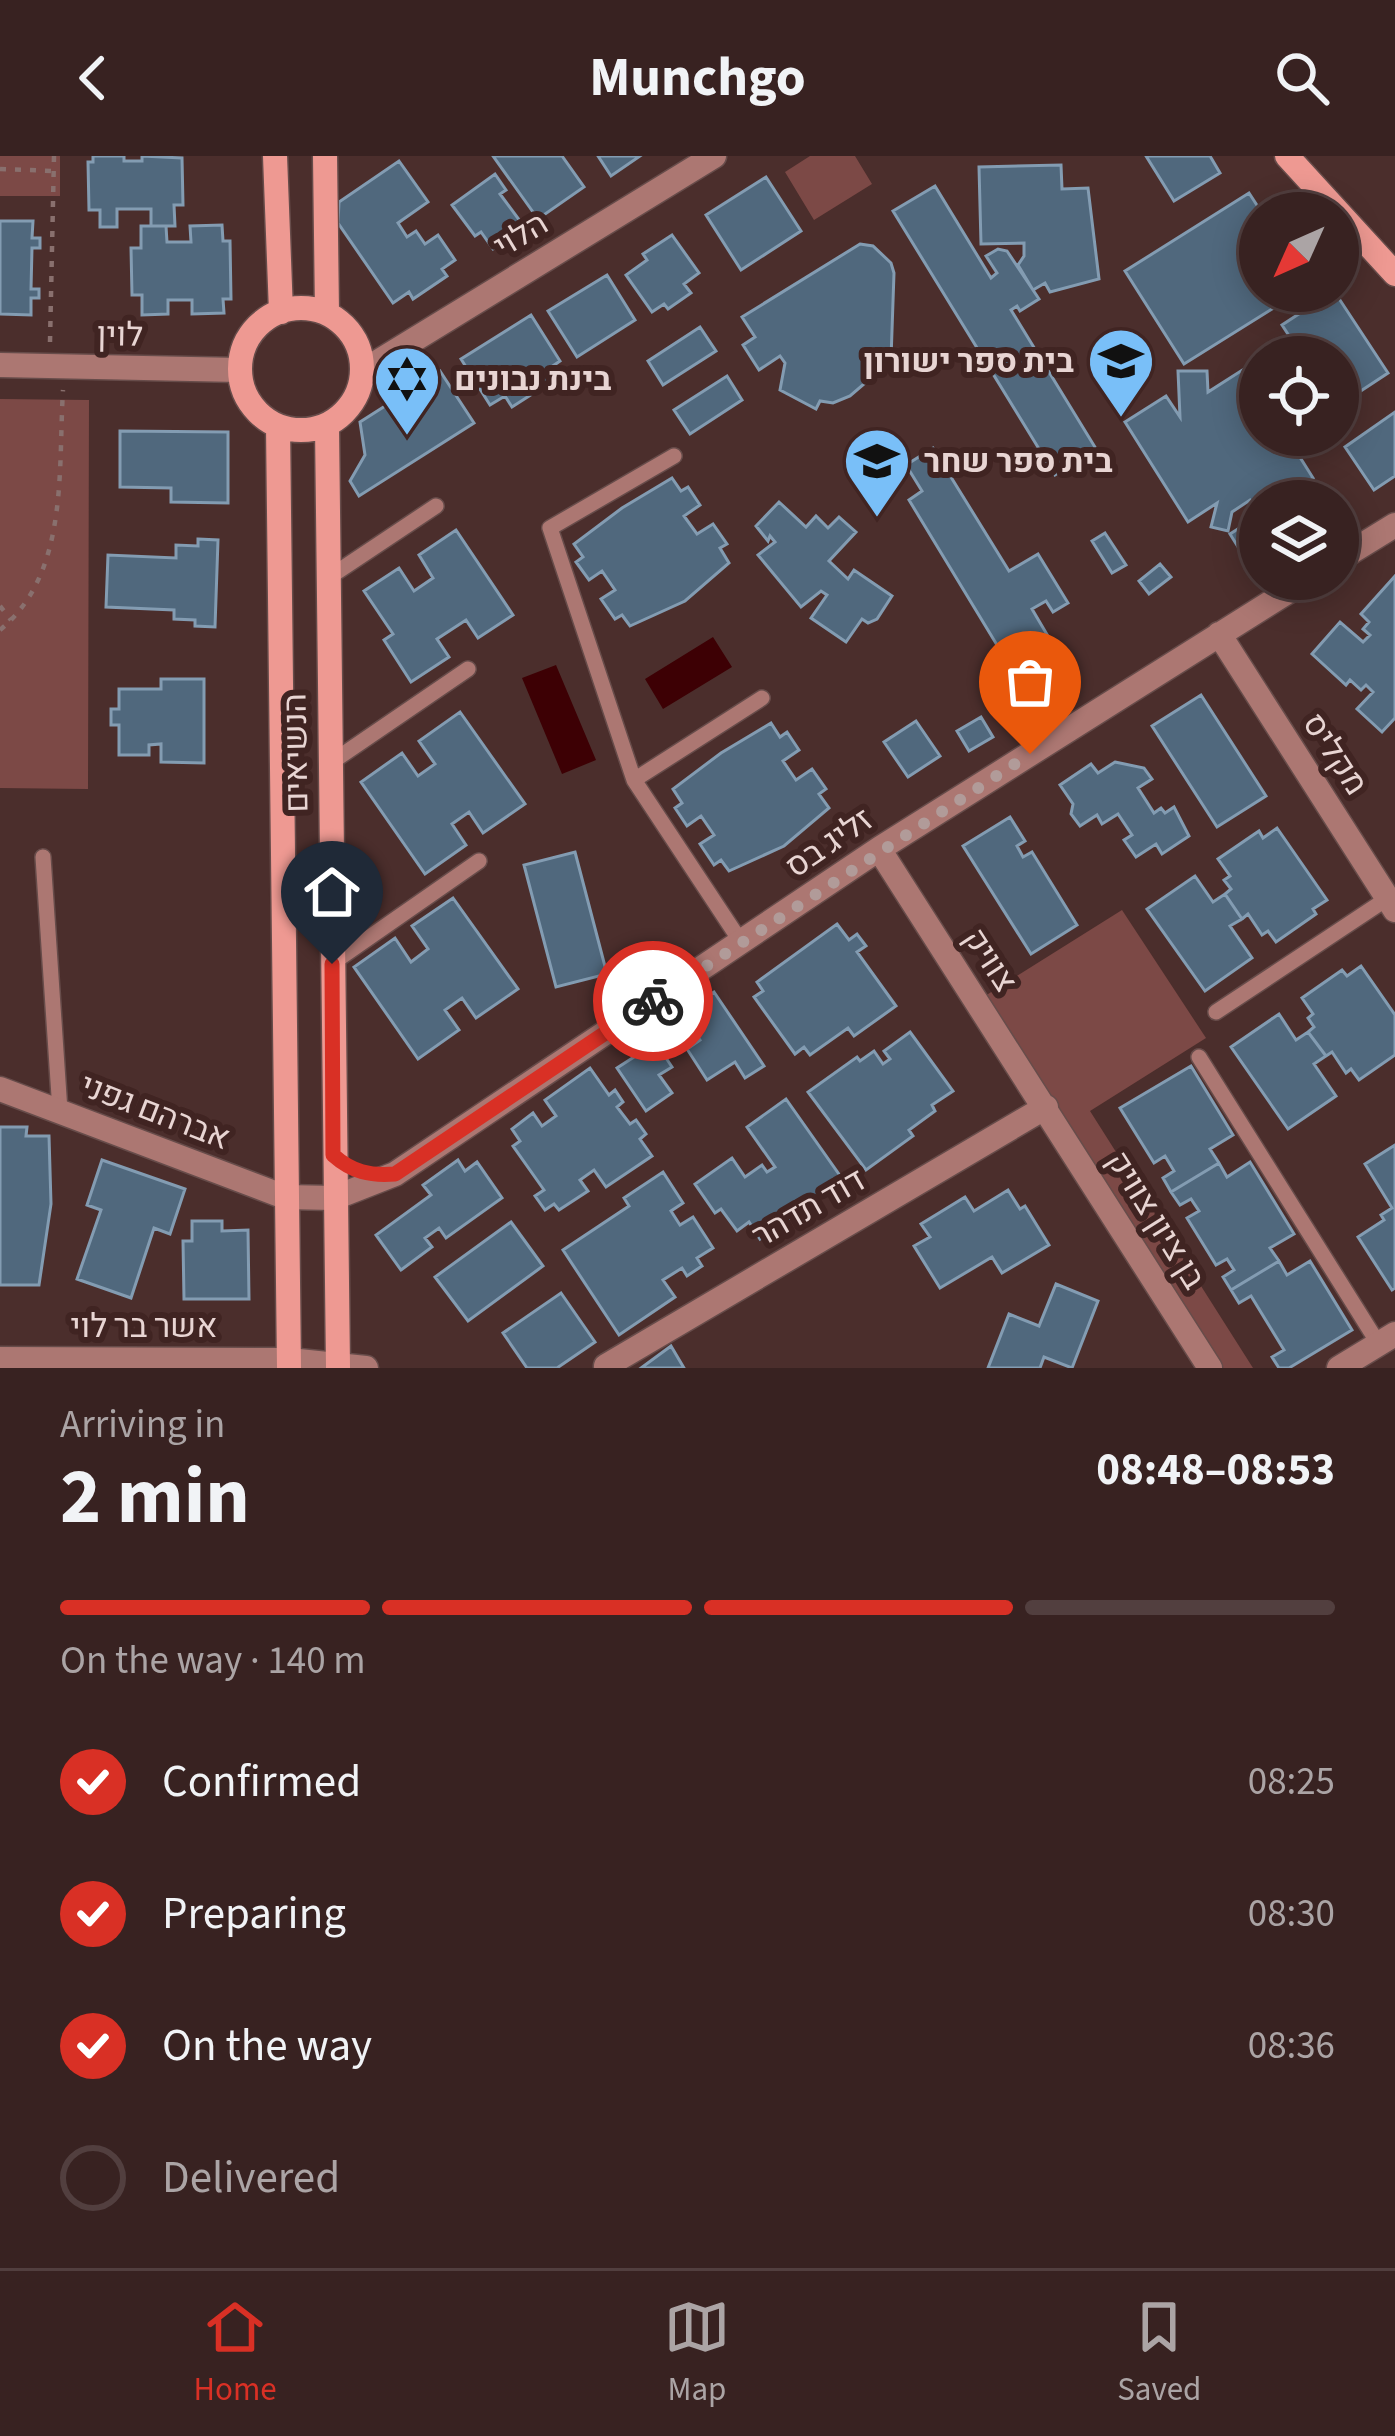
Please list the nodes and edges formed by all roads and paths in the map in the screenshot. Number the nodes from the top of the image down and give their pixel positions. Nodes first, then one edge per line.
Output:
1 (54, 156) edge
2 (275, 156) edge
3 (326, 156) edge
4 (714, 156) edge
5 (1287, 156) edge
6 (0, 169) edge
7 (53, 171) junction
8 (1395, 274) edge
9 (281, 312) junction
10 (327, 313) junction
11 (0, 365) edge
12 (56, 366) junction
13 (239, 370) junction
14 (363, 371) junction
15 (278, 426) junction
16 (327, 426) junction
17 (674, 456) dead end
18 (436, 506) dead end
19 (1395, 525) edge
20 (1359, 547) edge
21 (328, 578) junction
22 (1274, 600) edge
23 (0, 606) edge
24 (11, 620) junction
25 (0, 630) edge
26 (1220, 634) junction
27 (468, 670) dead end
28 (762, 698) dead end
29 (329, 764) junction
30 (634, 780) junction
31 (879, 849) junction
32 (43, 856) dead end
33 (479, 861) dead end
34 (1391, 904) edge
35 (741, 942) junction
36 (332, 964) junction
37 (1216, 1012) dead end
38 (1199, 1058) dead end
39 (0, 1089) edge
40 (1046, 1107) junction
41 (60, 1111) junction
42 (333, 1155) junction
43 (395, 1174) junction
44 (285, 1197) junction
45 (334, 1198) junction
46 (1386, 1339) edge
47 (0, 1359) edge
48 (289, 1364) edge
49 (339, 1365) edge
50 (606, 1366) edge
51 (366, 1368) edge
52 (1210, 1368) edge
53 (1339, 1368) edge

1 - 7 path
2 - 9 main road
3 - 10 main road
4 - 14 street, הלוי
5 - 8 main road
6 - 7 path
7 - 12 path
9 - 10 main road
9 - 13 main road
10 - 14 main road
11 - 12 street, לוין
12 - 13 street, לוין
12 - 24 path
13 - 15 main road
14 - 16 main road
15 - 16 main road
15 - 44 main road, הנשיאים
16 - 21 main road, הנשיאים
17 - 30 lane
18 - 21 lane
19 - 20 street
21 - 29 main road, הנשיאים
22 - 26 street, זליג בס
23 - 24 path
24 - 25 path
26 - 31 street, זליג בס
26 - 34 street, מקליס
27 - 29 lane
28 - 30 lane
29 - 36 main road, הנשיאים
30 - 35 lane
31 - 35 street, זליג בס
31 - 40 street, צוויק
32 - 41 lane
33 - 36 lane
34 - 37 lane
35 - 43 street, זליג בס
36 - 42 main road, הנשיאים
38 - 46 lane
39 - 41 street, אברהם גפני
40 - 50 street, דוד תדהר
40 - 52 street, בן ציון צוויק
41 - 44 street, אברהם גפני
42 - 43 street
42 - 45 main road, הנשיאים
43 - 45 street, זליג בס
44 - 45 street, זליג בס
44 - 48 main road, הנשיאים
45 - 49 main road, הנשיאים
46 - 53 street
47 - 48 street, אשר בר לוי
48 - 49 street, אשר בר לוי
49 - 51 street, אשר בר לוי

